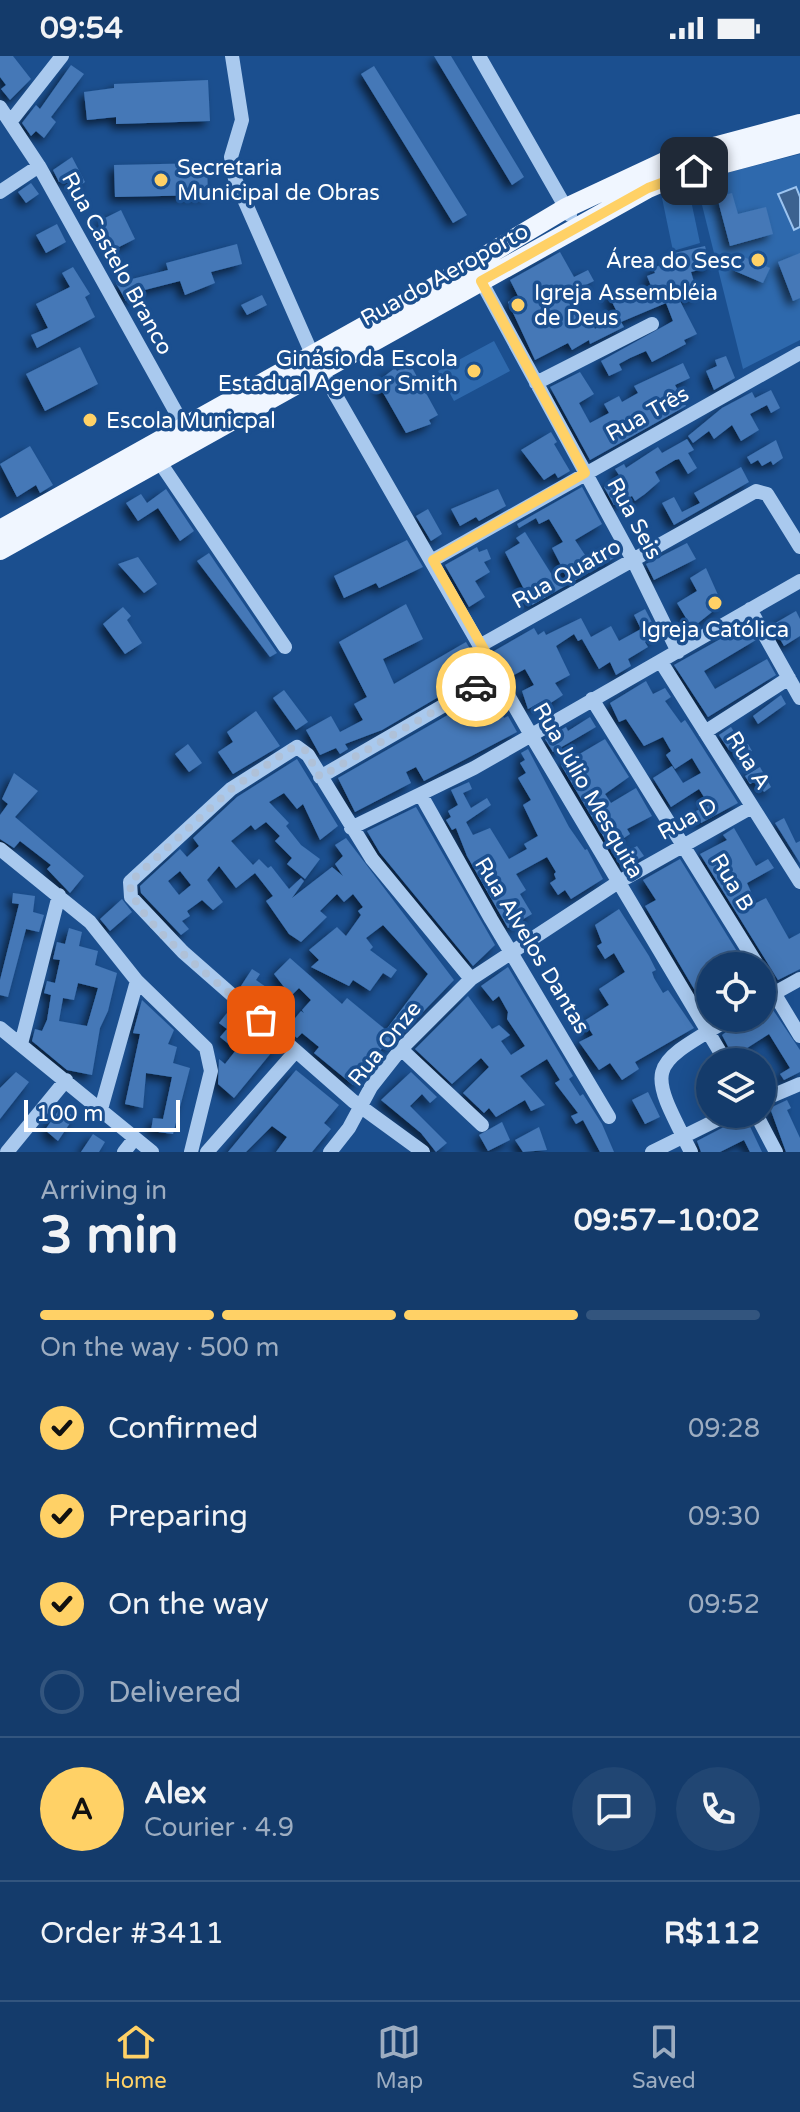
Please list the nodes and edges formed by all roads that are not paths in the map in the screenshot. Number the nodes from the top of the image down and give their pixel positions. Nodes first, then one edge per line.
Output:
1 (62, 56) edge
2 (232, 56) edge
3 (479, 56) edge
4 (0, 107) edge
5 (11, 121) junction
6 (800, 124) edge
7 (800, 143) edge
8 (39, 166) junction
9 (0, 192) edge
10 (566, 208) junction
11 (577, 228) junction
12 (481, 281) junction
13 (652, 324) dead end
14 (800, 353) edge
15 (317, 362) junction
16 (536, 383) junction
17 (189, 435) junction
18 (159, 461) junction
19 (585, 473) junction
20 (0, 530) edge
21 (800, 547) edge
22 (0, 550) edge
23 (433, 560) junction
24 (633, 560) junction
25 (800, 581) edge
26 (750, 609) junction
27 (481, 645) junction
28 (285, 647) dead end
29 (678, 652) junction
30 (661, 662) junction
31 (498, 674) junction
32 (789, 678) junction
33 (800, 698) edge
34 (592, 699) junction
35 (705, 732) junction
36 (531, 735) junction
37 (320, 777) junction
38 (421, 795) junction
39 (752, 807) junction
40 (351, 828) junction
41 (685, 845) junction
42 (0, 849) edge
43 (800, 882) edge
44 (617, 883) junction
45 (59, 895) junction
46 (750, 952) edge
47 (512, 954) junction
48 (471, 979) junction
49 (800, 979) edge
50 (137, 981) junction
51 (776, 992) edge
52 (446, 1002) joint
53 (776, 1007) edge
54 (696, 1012) edge
55 (0, 1028) edge
56 (708, 1032) joint
57 (800, 1036) edge
58 (21, 1044) junction
59 (718, 1048) edge
60 (401, 1049) junction
61 (295, 1052) junction
62 (66, 1080) junction
63 (800, 1084) edge
64 (776, 1094) edge
65 (361, 1107) junction
66 (101, 1109) junction
67 (609, 1117) dead end
68 (482, 1125) dead end
69 (698, 1128) edge
70 (763, 1128) edge
71 (682, 1135) junction
72 (135, 1138) junction
73 (7, 1152) edge
74 (124, 1152) edge
75 (152, 1152) edge
76 (191, 1152) edge
77 (207, 1152) edge
78 (330, 1152) edge
79 (423, 1152) edge
80 (652, 1152) edge
81 (691, 1152) edge
82 (776, 1152) edge

1 - 5 street
2 - 15 street, Rua Júlio Mesquita
3 - 10 street
4 - 5 street, Rua Castelo Branco
5 - 8 street, Rua Castelo Branco
6 - 10 main road, Rua do Aeroporto
7 - 11 main road, Rua do Aeroporto
8 - 9 street
8 - 17 street, Rua Castelo Branco
10 - 11 street
10 - 15 main road, Rua do Aeroporto
11 - 12 main road, Rua do Aeroporto
12 - 15 main road, Rua do Aeroporto
12 - 16 street, Rua Seis
13 - 16 street
14 - 19 street, Rua Três
15 - 17 main road, Rua do Aeroporto
15 - 23 street, Rua Júlio Mesquita
16 - 19 street, Rua Seis
17 - 18 main road, Rua do Aeroporto
17 - 20 main road, Rua do Aeroporto
18 - 22 main road, Rua do Aeroporto
18 - 28 street
19 - 23 street, Rua Três
19 - 24 street, Rua Seis
21 - 24 street, Rua Quatro
23 - 27 street, Rua Júlio Mesquita
24 - 27 street, Rua Quatro
24 - 29 street, Rua Seis
25 - 26 street
26 - 29 street
26 - 32 street
27 - 31 street, Rua Júlio Mesquita
29 - 30 street
30 - 34 street
30 - 35 street, Rua A
31 - 36 street, Rua Júlio Mesquita
31 - 37 street
32 - 33 street
32 - 35 street
34 - 36 street
34 - 41 street, Rua B
35 - 39 street, Rua A
36 - 38 street
36 - 44 street, Rua Júlio Mesquita
37 - 40 street
37 - 61 street
38 - 40 street
38 - 47 street, Rua Alvelos Dantas
39 - 41 street, Rua D
39 - 43 street, Rua A
40 - 48 street
41 - 44 street, Rua D
41 - 46 street, Rua B
42 - 45 street
44 - 47 street, Rua D
44 - 54 street, Rua Júlio Mesquita
45 - 50 street
45 - 58 street
47 - 48 street, Rua D
47 - 67 street, Rua Alvelos Dantas
48 - 52 street, Rua D
49 - 51 street
50 - 66 street
50 - 76 street
52 - 60 street, Rua Onze
53 - 57 street
55 - 58 street
56 - 59 street, Rua Júlio Mesquita
56 - 71 street
58 - 62 street
60 - 65 street, Rua Onze
60 - 68 street
61 - 65 street
61 - 77 street
62 - 66 street
62 - 73 street
63 - 64 street
65 - 78 street, Rua Onze
65 - 79 street
66 - 72 street
69 - 71 street
70 - 82 street
71 - 80 street
71 - 81 street
72 - 74 street
72 - 75 street

